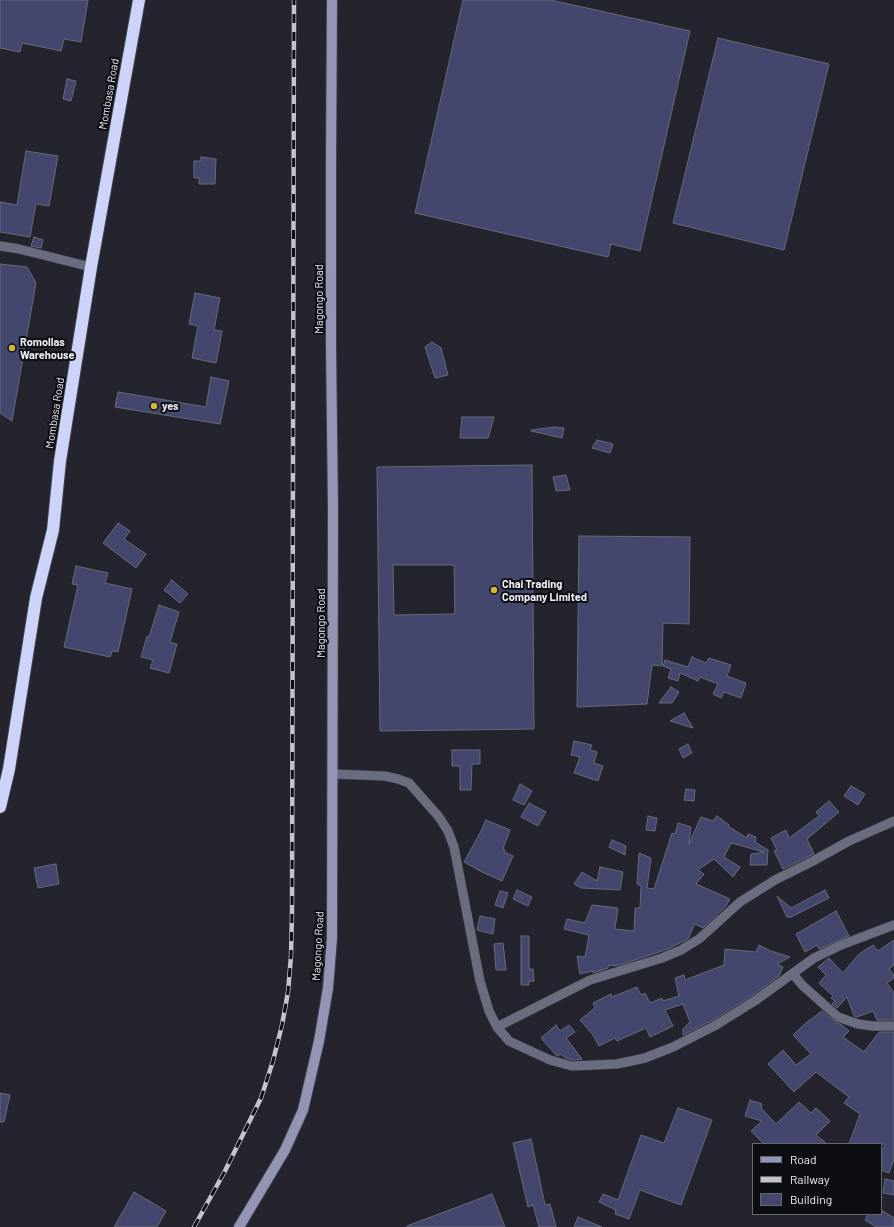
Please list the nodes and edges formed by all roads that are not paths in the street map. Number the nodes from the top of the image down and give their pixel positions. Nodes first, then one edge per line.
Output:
1 (139, 0) edge
2 (332, 0) edge
3 (0, 246) edge
4 (91, 267) junction
5 (333, 774) junction
6 (0, 807) edge
7 (894, 822) edge
8 (894, 924) edge
9 (793, 974) junction
10 (894, 1026) edge
11 (497, 1027) junction
12 (239, 1227) edge

1 - 4 highway, Mombasa Road
2 - 5 street, Magongo Road
3 - 4 street
4 - 6 highway, Mombasa Road
5 - 11 street
5 - 12 street, Magongo Road
7 - 11 street
8 - 9 street
9 - 10 street
9 - 11 street

